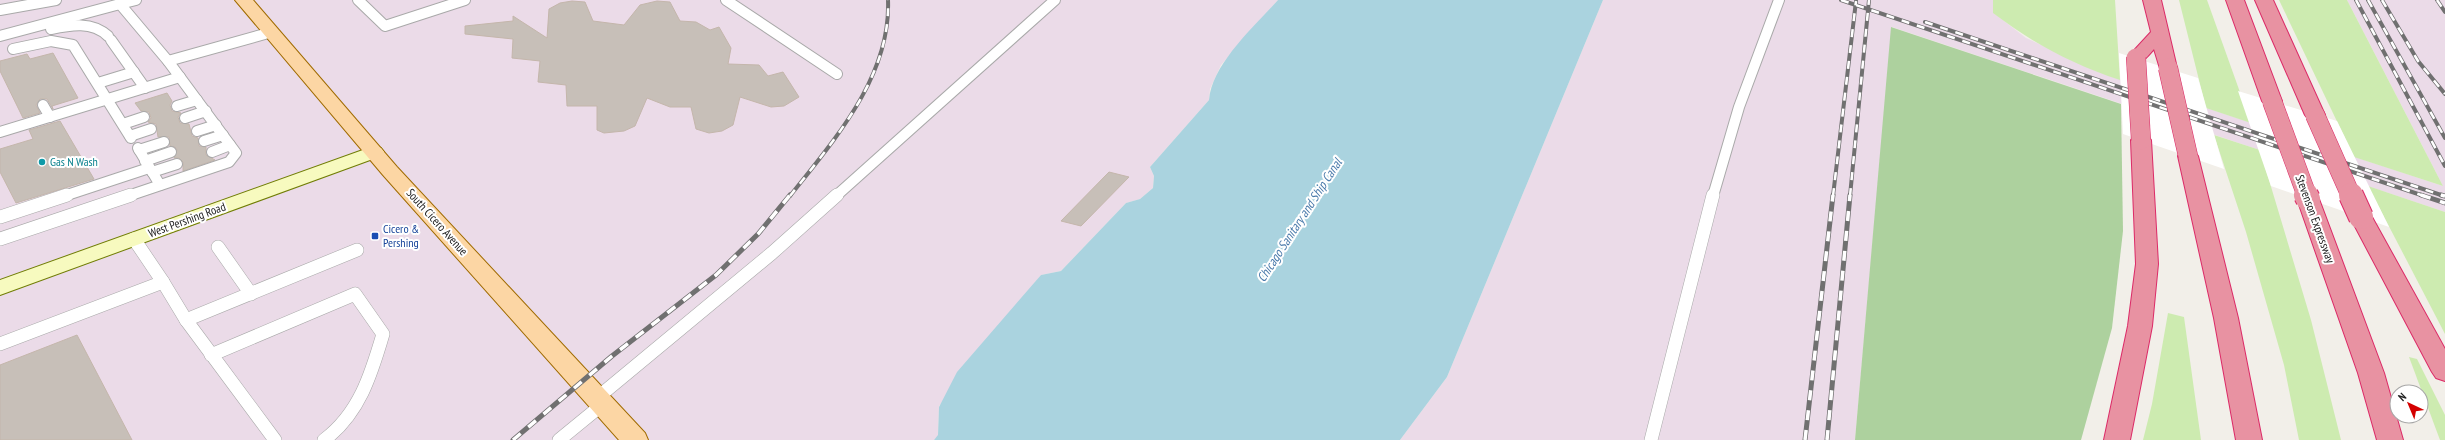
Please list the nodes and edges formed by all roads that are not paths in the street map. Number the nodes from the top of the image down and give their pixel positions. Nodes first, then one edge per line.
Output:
1 (56, 0) edge
2 (136, 0) edge
3 (244, 0) edge
4 (358, 0) edge
5 (465, 0) edge
6 (726, 0) edge
7 (1055, 0) edge
8 (1779, 0) edge
9 (2152, 0) edge
10 (2235, 0) edge
11 (2264, 0) edge
12 (120, 4) junction
13 (0, 10) edge
14 (2161, 31) junction
15 (272, 32) junction
16 (0, 36) edge
17 (168, 61) junction
18 (134, 72) junction
19 (837, 74) dead end
20 (180, 77) junction
21 (98, 83) junction
22 (145, 88) junction
23 (109, 99) junction
24 (197, 100) junction
25 (43, 105) dead end
26 (177, 106) dead end
27 (206, 111) junction
28 (50, 117) junction
29 (144, 117) dead end
30 (185, 118) dead end
31 (122, 124) junction
32 (216, 125) junction
33 (151, 129) dead end
34 (197, 131) dead end
35 (0, 132) edge
36 (223, 135) junction
37 (204, 141) dead end
38 (164, 142) dead end
39 (230, 146) junction
40 (171, 152) dead end
41 (212, 152) dead end
42 (374, 152) junction
43 (177, 164) dead end
44 (149, 167) junction
45 (160, 185) junction
46 (0, 217) edge
47 (0, 239) edge
48 (134, 239) junction
49 (218, 247) dead end
50 (357, 250) dead end
51 (163, 282) junction
52 (0, 288) edge
53 (251, 294) junction
54 (186, 320) junction
55 (0, 344) edge
56 (210, 355) junction
57 (2445, 372) edge
58 (600, 401) junction
59 (275, 440) edge
60 (324, 440) edge
61 (559, 440) edge
62 (635, 440) edge
63 (1651, 440) edge
64 (2117, 440) edge
65 (2249, 440) edge
66 (2390, 440) edge

1 - 13 lane
2 - 12 lane
3 - 15 main road, South Cicero Avenue
4 - 5 lane
6 - 19 lane
7 - 58 lane
8 - 63 lane
9 - 14 highway
10 - 66 highway, Stevenson Expressway, bridge
11 - 57 highway, bridge
12 - 16 lane
12 - 17 lane
14 - 64 highway, bridge
14 - 65 highway, bridge
15 - 17 lane
15 - 42 main road, South Cicero Avenue
17 - 20 lane
18 - 21 lane
18 - 21 lane
18 - 22 lane
20 - 22 lane
20 - 24 lane
21 - 23 lane
22 - 23 lane
23 - 28 lane
23 - 31 lane
24 - 26 lane
24 - 27 lane
25 - 28 lane
27 - 30 lane
27 - 32 lane
28 - 35 lane
29 - 31 lane
31 - 33 lane
32 - 34 lane
32 - 36 lane
36 - 37 lane
36 - 39 lane
38 - 44 lane
39 - 41 lane
39 - 45 lane
40 - 44 lane
42 - 48 main road, West Pershing Road
42 - 58 main road, South Cicero Avenue
43 - 44 lane
44 - 45 lane
44 - 46 lane
45 - 47 lane
48 - 51 lane
48 - 52 main road, West Pershing Road
49 - 53 lane
50 - 53 lane
51 - 54 lane
51 - 55 lane
53 - 54 lane
54 - 56 lane
56 - 59 lane
56 - 60 lane
58 - 61 lane
58 - 62 main road, South Cicero Avenue

